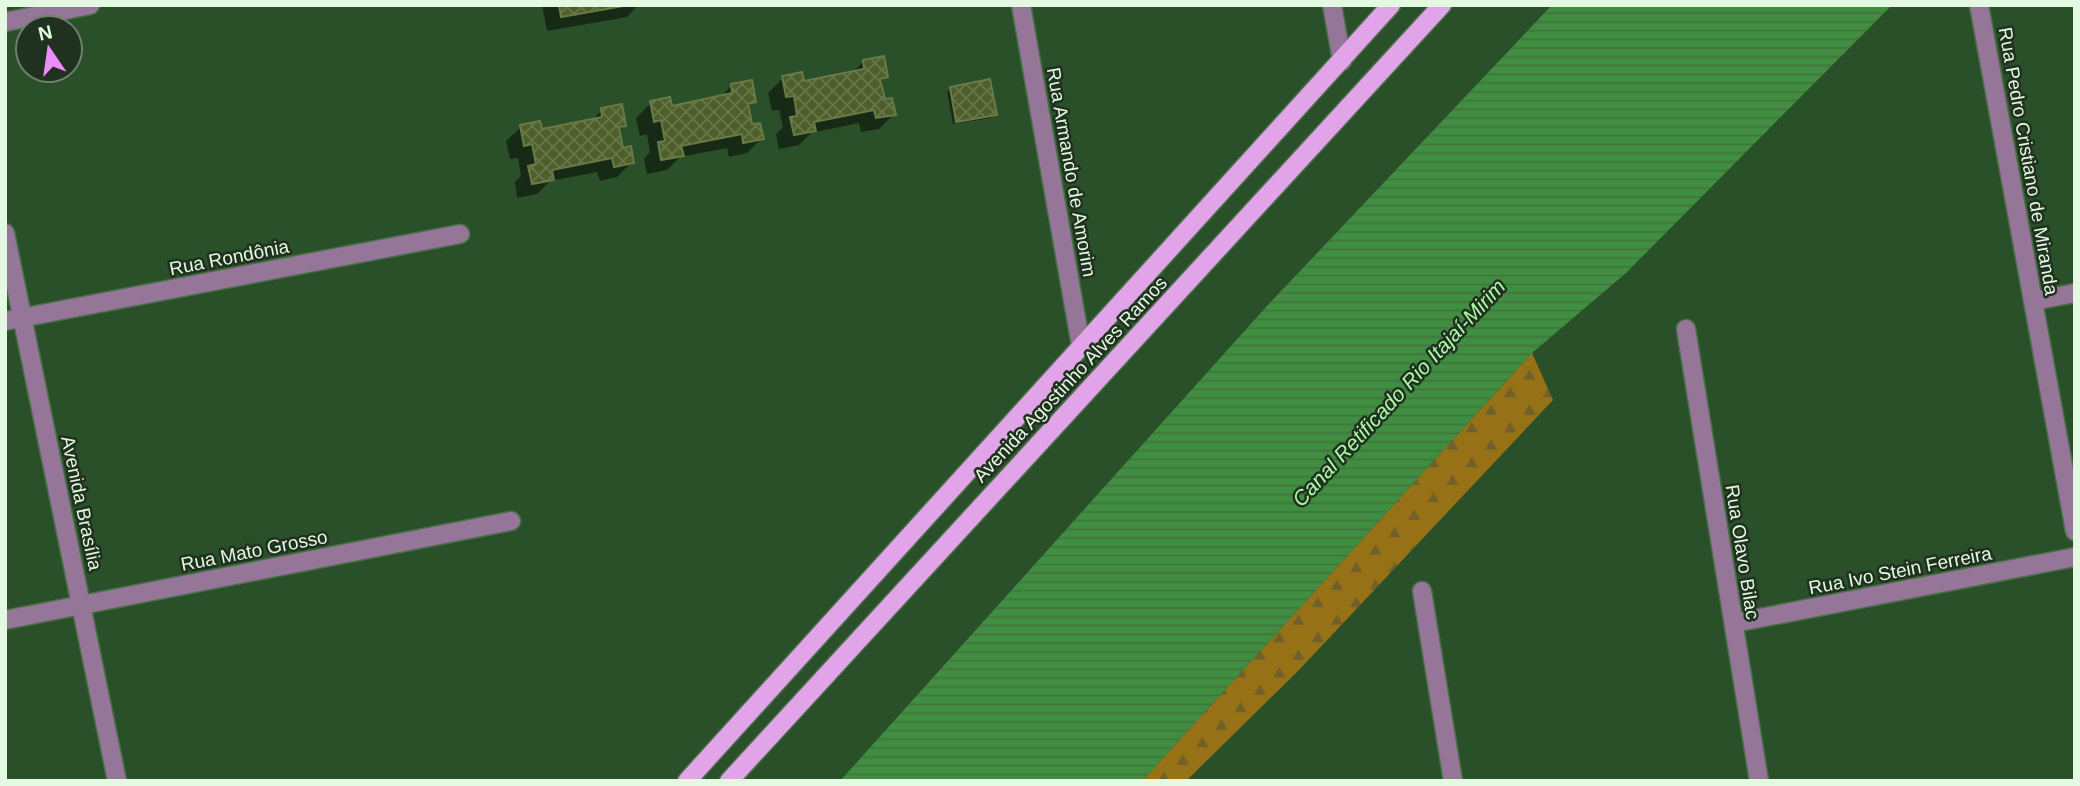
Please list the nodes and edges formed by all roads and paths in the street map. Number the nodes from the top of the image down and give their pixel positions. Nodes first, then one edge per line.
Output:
1 (90, 5) edge
2 (1021, 5) edge
3 (1332, 5) edge
4 (1391, 5) edge
5 (1442, 5) edge
6 (1979, 5) edge
7 (5, 22) edge
8 (1342, 61) junction
9 (5, 233) edge
10 (460, 234) dead end
11 (2075, 293) edge
12 (2033, 301) junction
13 (14, 319) edge
14 (1686, 330) dead end
15 (1081, 346) junction
16 (512, 521) dead end
17 (2075, 531) edge
18 (2075, 557) edge
19 (1422, 591) dead end
20 (81, 605) junction
21 (5, 620) edge
22 (1734, 623) junction
23 (117, 781) edge
24 (687, 781) edge
25 (729, 781) edge
26 (1453, 781) edge
27 (1759, 781) edge

1 - 7 street
2 - 15 street, Rua Armando de Amorim
3 - 8 street
4 - 8 main road, Avenida Agostinho Alves Ramos
5 - 25 main road, Avenida Agostinho Alves Ramos
6 - 12 street, Rua Pedro Cristiano de Miranda
8 - 15 main road, Avenida Agostinho Alves Ramos
9 - 13 street, Avenida Brasília
10 - 13 street, Rua Rondônia
11 - 12 street
12 - 17 street, Rua Pedro Cristiano de Miranda
13 - 20 street, Avenida Brasília
14 - 22 street, Rua Olavo Bilac
15 - 24 main road, Avenida Agostinho Alves Ramos
16 - 20 street, Rua Mato Grosso
18 - 22 street, Rua Ivo Stein Ferreira
19 - 26 street
20 - 21 street, Rua Mato Grosso
20 - 23 street, Avenida Brasília
22 - 27 street, Rua Olavo Bilac

